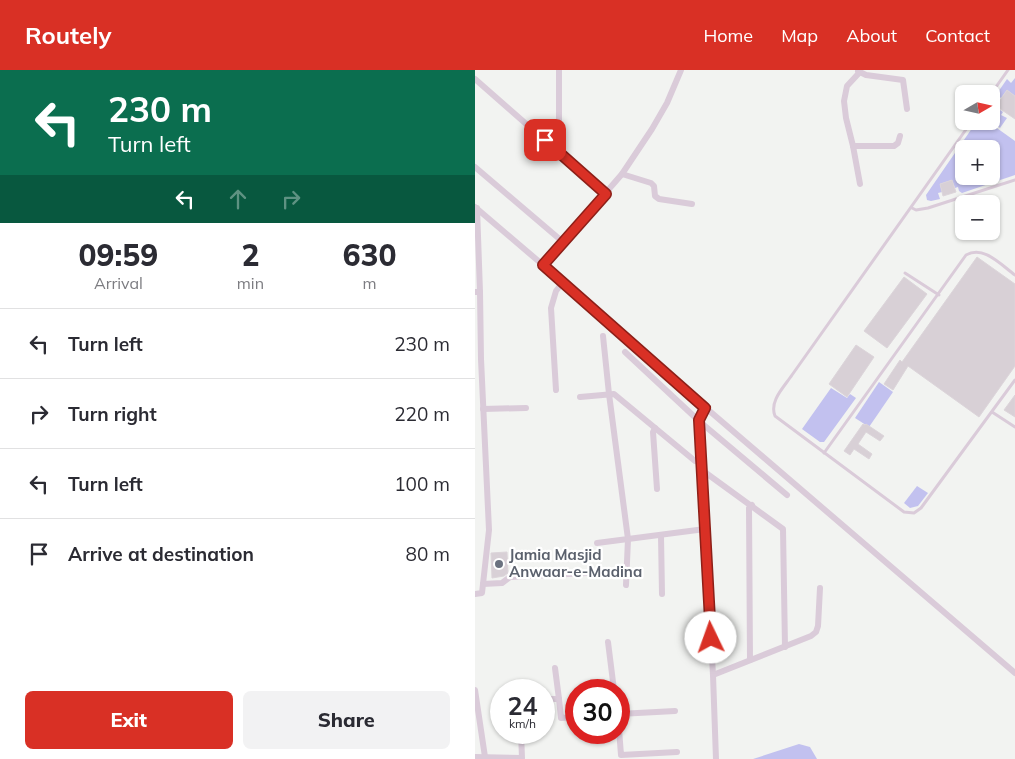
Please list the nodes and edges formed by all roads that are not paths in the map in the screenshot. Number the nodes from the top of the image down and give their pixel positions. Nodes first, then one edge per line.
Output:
1 (559, 70) edge
2 (681, 70) edge
3 (1008, 70) edge
4 (858, 72) edge
5 (475, 79) edge
6 (997, 85) edge
7 (907, 109) dead end
8 (966, 130) edge
9 (900, 136) dead end
10 (853, 146) junction
11 (559, 152) junction
12 (475, 167) edge
13 (622, 174) junction
14 (1015, 180) edge
15 (860, 184) dead end
16 (606, 194) junction
17 (692, 204) dead end
18 (476, 208) edge
19 (912, 208) junction
20 (563, 242) junction
21 (476, 247) edge
22 (543, 265) junction
23 (905, 272) dead end
24 (1015, 275) edge
25 (563, 282) junction
26 (477, 292) edge
27 (939, 295) junction
28 (603, 336) dead end
29 (625, 352) dead end
30 (478, 359) edge
31 (1015, 380) edge
32 (556, 390) dead end
33 (609, 394) junction
34 (580, 397) dead end
35 (526, 408) dead end
36 (705, 408) junction
37 (483, 409) junction
38 (992, 412) junction
39 (699, 420) junction
40 (1015, 427) edge
41 (655, 428) junction
42 (824, 453) junction
43 (701, 462) junction
44 (702, 473) junction
45 (657, 489) dead end
46 (787, 495) dead end
47 (752, 505) junction
48 (705, 529) junction
49 (661, 536) junction
50 (628, 539) junction
51 (597, 543) dead end
52 (587, 573) dead end
53 (483, 584) junction
54 (627, 585) dead end
55 (820, 588) dead end
56 (475, 594) edge
57 (662, 594) dead end
58 (608, 642) dead end
59 (785, 647) junction
60 (750, 660) junction
61 (555, 668) dead end
62 (1015, 674) edge
63 (713, 675) junction
64 (613, 679) edge
65 (475, 690) edge
66 (555, 699) edge
67 (559, 699) junction
68 (675, 711) dead end
69 (630, 713) edge
70 (565, 718) edge
71 (521, 744) edge
72 (620, 744) edge
73 (677, 752) dead end
74 (475, 757) edge
75 (485, 757) junction
76 (621, 757) edge
77 (522, 758) edge
78 (715, 759) edge

1 - 11 street
2 - 13 street
3 - 6 lane
4 - 7 street
4 - 10 street
5 - 11 street
8 - 19 lane
9 - 10 street
10 - 15 street
11 - 16 street
12 - 20 street
13 - 16 street
13 - 17 street
14 - 19 lane
16 - 20 street
18 - 21 street
18 - 22 street
19 - 42 lane
20 - 22 street
21 - 26 street
22 - 25 street
23 - 27 lane
24 - 27 lane
25 - 32 street
25 - 36 street
26 - 30 street
27 - 42 lane
28 - 33 street
29 - 39 street
30 - 37 street
31 - 38 lane
33 - 34 street
33 - 41 street
33 - 50 street
35 - 37 street
36 - 39 street
36 - 62 street
37 - 53 street
38 - 40 lane
38 - 42 lane
39 - 43 street
39 - 46 street
41 - 43 street
41 - 45 street
43 - 44 street
44 - 47 street
44 - 48 street
47 - 59 street
47 - 60 street
48 - 49 street
48 - 63 street
49 - 50 street
49 - 57 street
50 - 51 street
50 - 54 street
52 - 53 street
53 - 56 street
55 - 59 street
58 - 64 street
59 - 60 street
60 - 63 street
61 - 67 street
63 - 78 street
65 - 75 street
66 - 67 street
67 - 70 street
68 - 69 street
71 - 77 street
72 - 76 street
73 - 76 street
74 - 75 street
75 - 77 street

